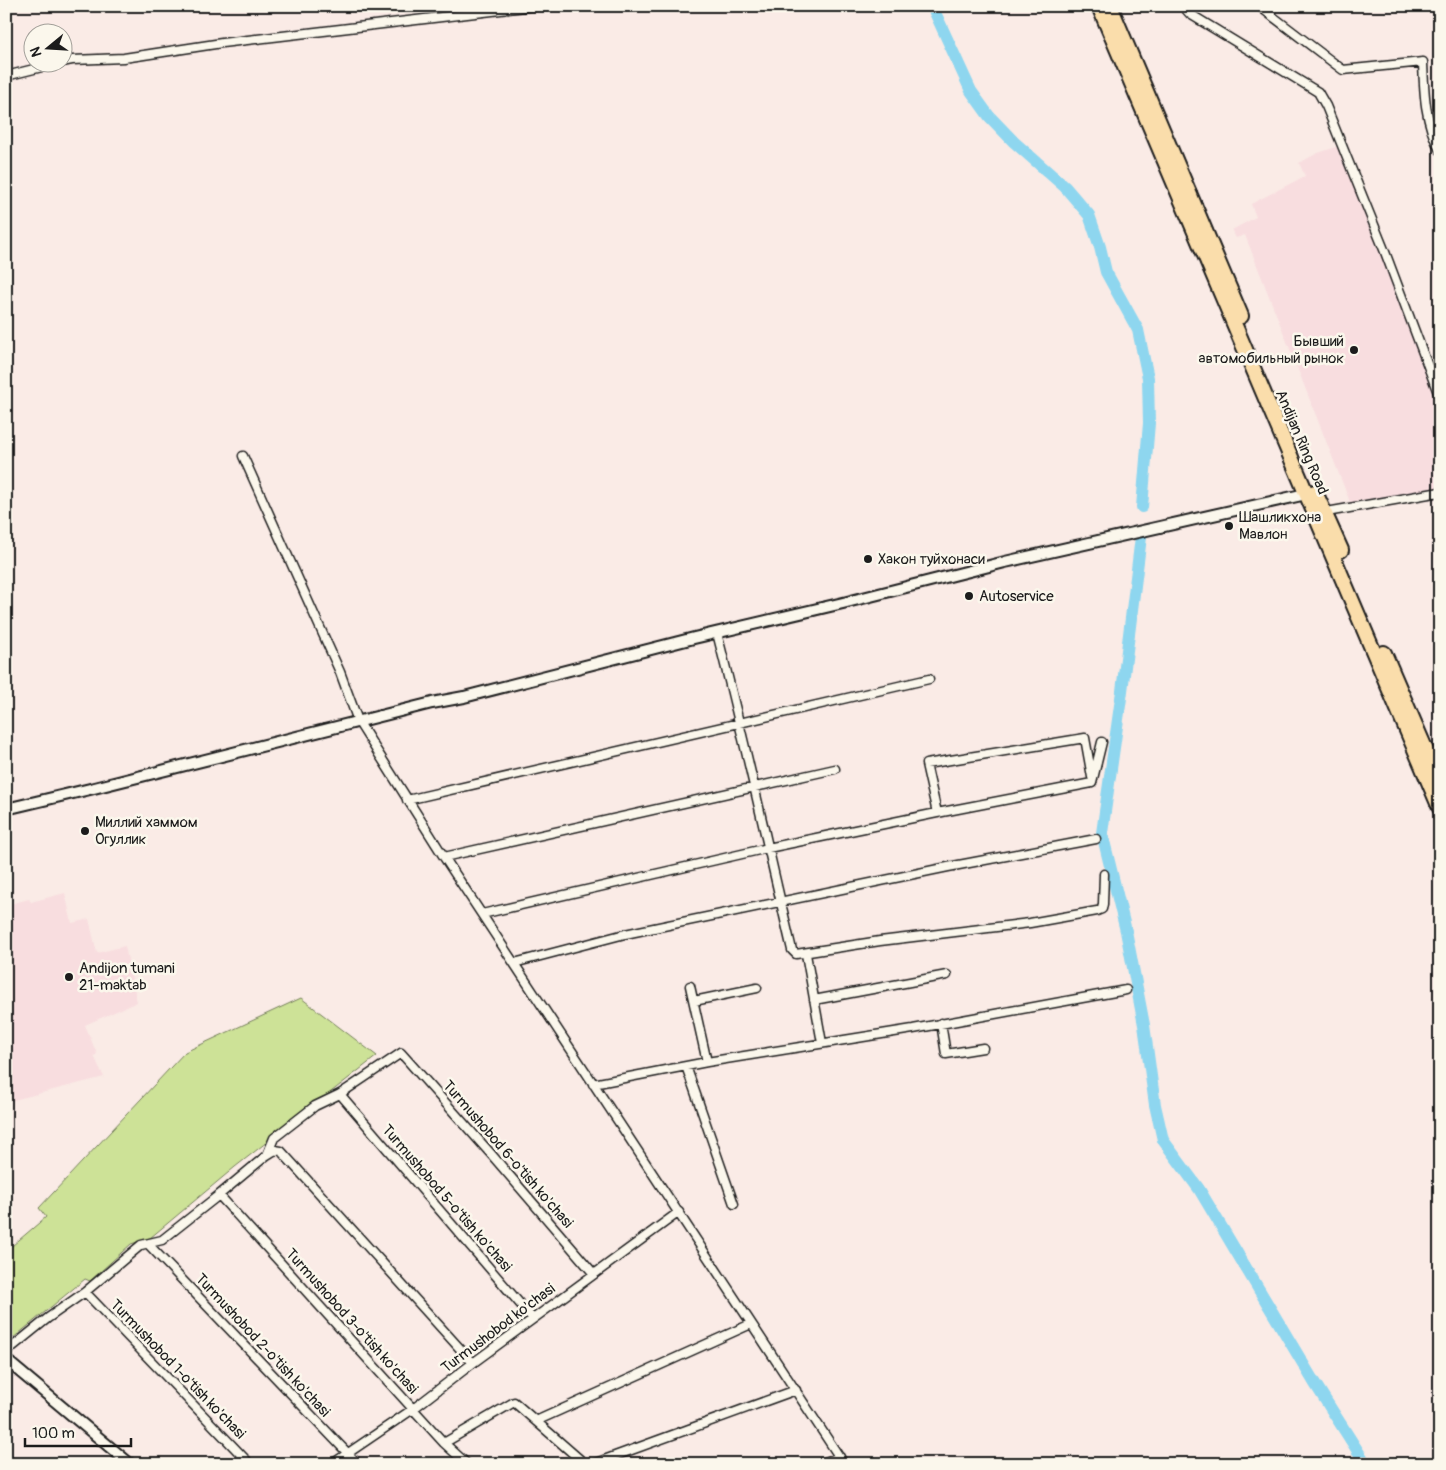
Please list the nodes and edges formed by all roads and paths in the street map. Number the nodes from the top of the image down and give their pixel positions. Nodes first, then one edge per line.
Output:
1 (534, 6) edge
2 (1099, 6) edge
3 (1110, 6) edge
4 (1183, 6) edge
5 (1259, 6) edge
6 (72, 60) edge
7 (22, 72) edge
8 (6, 76) edge
9 (1440, 150) edge
10 (1440, 397) edge
11 (244, 456) dead end
12 (1310, 492) junction
13 (1440, 492) edge
14 (1320, 513) junction
15 (717, 633) junction
16 (929, 679) dead end
17 (358, 721) junction
18 (740, 724) junction
19 (1102, 742) dead end
20 (835, 769) dead end
21 (1092, 781) junction
22 (1440, 783) edge
23 (753, 788) junction
24 (407, 800) junction
25 (6, 808) edge
26 (1440, 808) edge
27 (937, 812) junction
28 (1096, 839) dead end
29 (768, 848) junction
30 (444, 857) junction
31 (1104, 874) dead end
32 (781, 902) junction
33 (482, 914) junction
34 (806, 954) junction
35 (514, 963) junction
36 (947, 976) dead end
37 (690, 986) dead end
38 (757, 988) dead end
39 (1126, 990) dead end
40 (814, 1000) junction
41 (694, 1001) junction
42 (941, 1023) junction
43 (822, 1043) junction
44 (983, 1048) dead end
45 (707, 1062) junction
46 (686, 1066) junction
47 (593, 1084) junction
48 (340, 1094) junction
49 (266, 1155) junction
50 (219, 1195) junction
51 (734, 1204) dead end
52 (679, 1212) junction
53 (148, 1244) junction
54 (594, 1274) junction
55 (85, 1292) junction
56 (533, 1319) junction
57 (751, 1324) junction
58 (6, 1352) edge
59 (6, 1360) edge
60 (473, 1363) junction
61 (796, 1390) junction
62 (413, 1409) junction
63 (536, 1421) junction
64 (444, 1443) junction
65 (346, 1453) junction
66 (842, 1460) edge
67 (130, 1464) edge
68 (250, 1464) edge
69 (332, 1464) edge
70 (358, 1464) edge
71 (467, 1464) edge
72 (585, 1464) edge
73 (593, 1464) edge
74 (818, 1464) edge

1 - 6 street
2 - 12 highway, Andijan Ring Road
3 - 12 highway, Andijan Ring Road
4 - 10 street
5 - 9 street
7 - 8 street
11 - 17 street
12 - 14 highway, Andijan Ring Road
12 - 15 main road
13 - 14 street
14 - 22 highway, Andijan Ring Road
14 - 26 highway, Andijan Ring Road
15 - 17 main road
15 - 18 street
16 - 18 street
17 - 24 street
17 - 25 main road
18 - 23 street
18 - 24 street
19 - 21 street
20 - 23 street
21 - 27 street
21 - 27 street
23 - 29 street
23 - 30 street
24 - 30 street
27 - 29 street
28 - 32 street
29 - 32 street
29 - 33 street
30 - 33 street
31 - 34 street
32 - 34 street
32 - 35 street
33 - 35 street
34 - 40 street
35 - 47 street
36 - 40 street
37 - 41 street
38 - 41 street
39 - 42 street
40 - 43 street
41 - 45 street
42 - 43 street
42 - 44 street
43 - 45 street
45 - 46 street
46 - 47 street
46 - 51 street
47 - 52 street
48 - 49 street
48 - 54 street, Turmushobod 6-o'tish ko'chasi
48 - 56 street, Turmushobod 5-o'tish ko'chasi
49 - 50 street
49 - 60 street
50 - 53 street
50 - 62 street, Turmushobod 3-o'tish ko'chasi
52 - 54 street, Turmushobod ko'chasi
52 - 57 street
53 - 55 street
53 - 65 street, Turmushobod 2-o'tish ko'chasi
54 - 56 street, Turmushobod ko'chasi
55 - 58 street
55 - 68 street, Turmushobod 1-o'tish ko'chasi
56 - 60 street, Turmushobod ko'chasi
57 - 61 street
57 - 63 street
59 - 67 main road
60 - 62 street, Turmushobod ko'chasi
61 - 66 street
61 - 73 street
62 - 64 street, Turmushobod 3-o'tish ko'chasi
62 - 65 street, Turmushobod ko'chasi
63 - 64 street
63 - 72 street
64 - 71 street, Turmushobod 3-o'tish ko'chasi
65 - 69 street, Turmushobod ko'chasi
65 - 70 street, Turmushobod 2-o'tish ko'chasi
66 - 74 street

